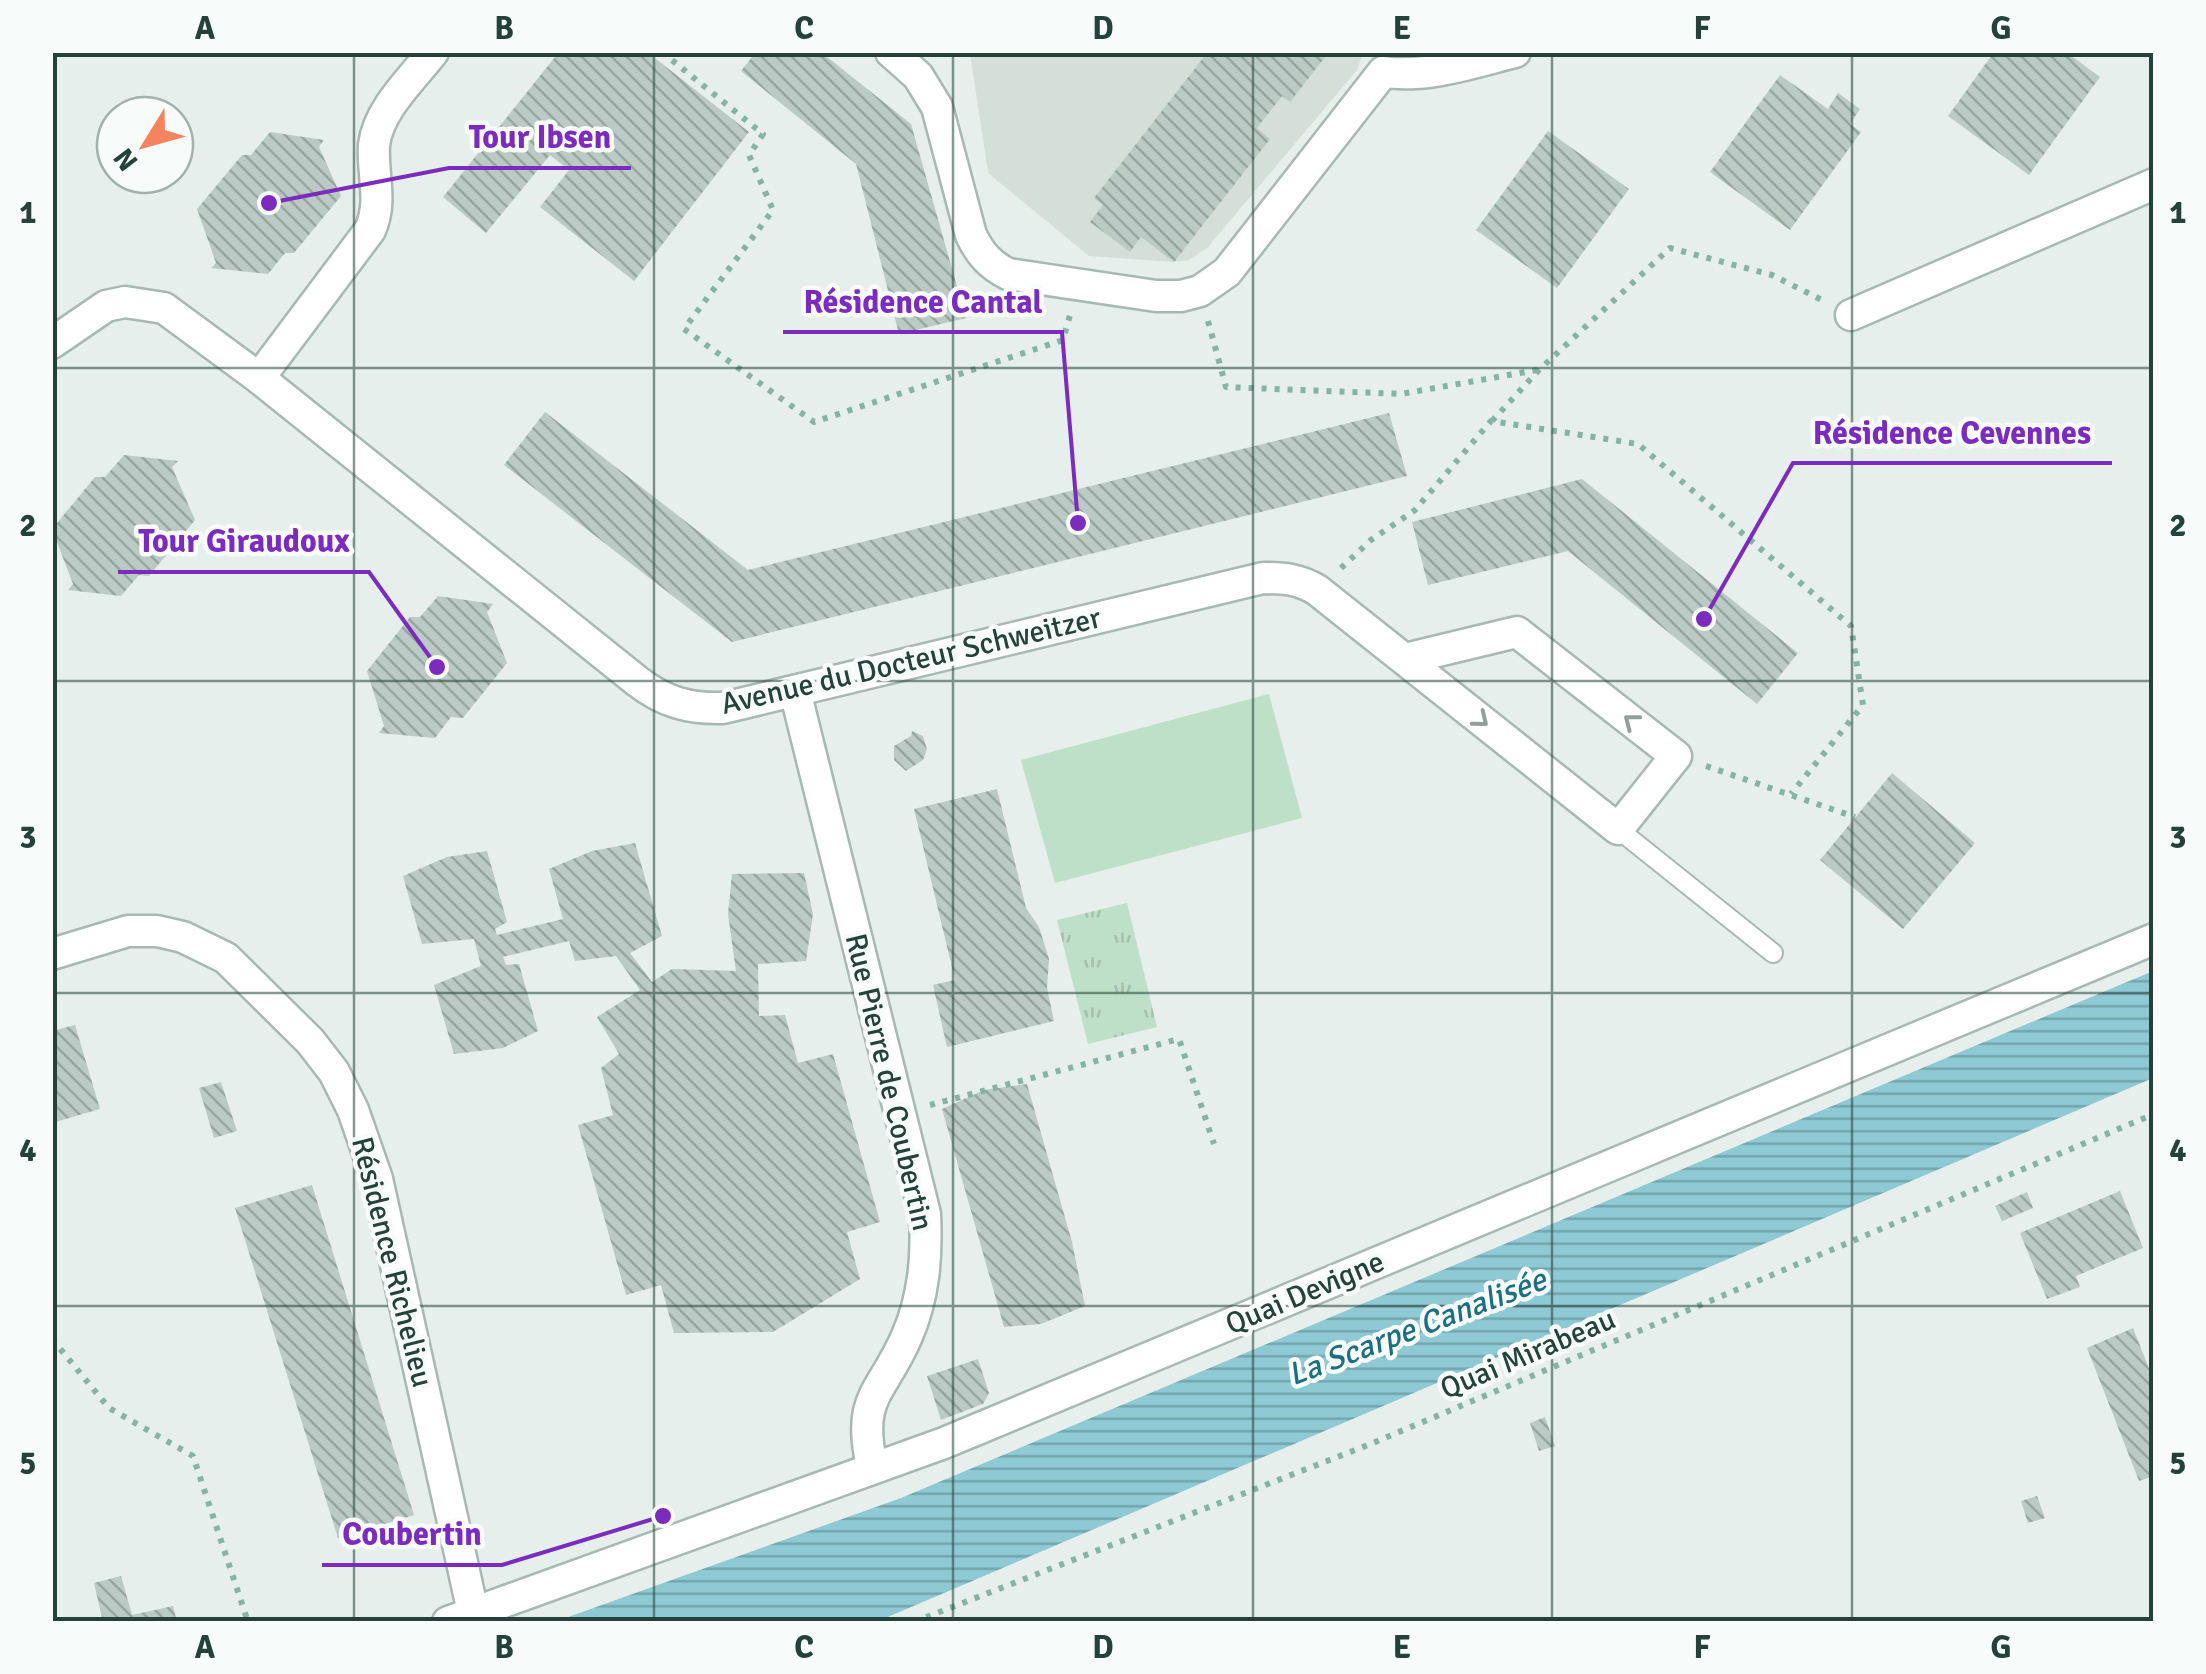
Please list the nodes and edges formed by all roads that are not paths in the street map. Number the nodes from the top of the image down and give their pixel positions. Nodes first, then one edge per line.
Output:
1 (433, 52) edge
2 (891, 52) edge
3 (1515, 52) edge
4 (1385, 62) edge
5 (2154, 184) edge
6 (1851, 314) road end
7 (52, 343) edge
8 (258, 378) junction
9 (1405, 659) junction
10 (795, 692) junction
11 (1618, 829) junction
12 (2154, 939) edge
13 (1773, 953) dead end
14 (52, 954) edge
15 (872, 1466) junction
16 (461, 1617) edge

1 - 8 street
2 - 4 street
3 - 4 street
5 - 6 street
7 - 8 street, Avenue du Docteur Schweitzer
8 - 10 street, Avenue du Docteur Schweitzer
9 - 10 street, Avenue du Docteur Schweitzer
9 -> 11 street, Avenue du Docteur Schweitzer
11 -> 9 street
10 - 15 street, Rue Pierre de Coubertin
11 - 13 lane
12 - 15 street, Quai Devigne
14 - 16 street, Résidence Richelieu
15 - 16 street, Quai Devigne

